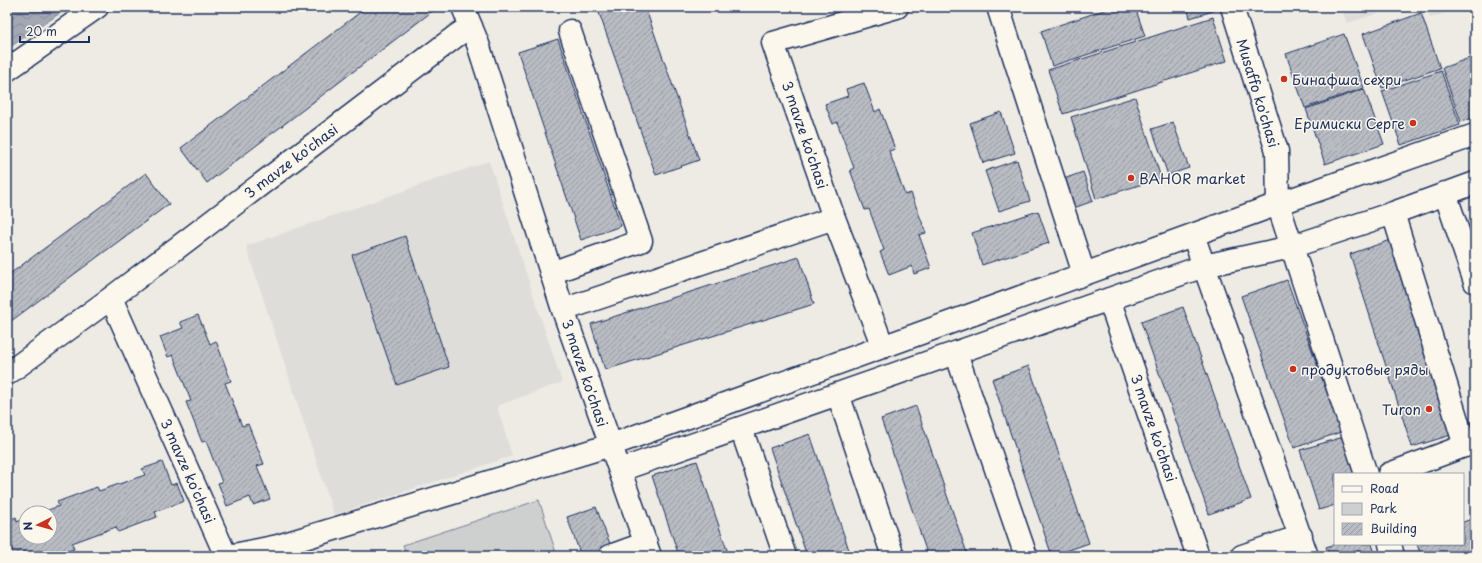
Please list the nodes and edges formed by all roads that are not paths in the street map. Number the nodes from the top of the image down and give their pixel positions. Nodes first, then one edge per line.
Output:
1 (97, 7) edge
2 (897, 7) edge
3 (998, 7) edge
4 (1232, 7) edge
5 (467, 16) edge
6 (570, 31) dead end
7 (7, 70) edge
8 (1475, 135) edge
9 (1475, 183) edge
10 (1444, 193) junction
11 (1278, 204) junction
12 (1392, 213) junction
13 (834, 218) junction
14 (1193, 235) junction
15 (1291, 247) junction
16 (1204, 266) junction
17 (552, 273) junction
18 (1084, 274) junction
19 (1475, 282) edge
20 (111, 298) junction
21 (1109, 299) junction
22 (564, 310) junction
23 (883, 347) junction
24 (956, 353) junction
25 (7, 374) edge
26 (838, 394) junction
27 (741, 428) junction
28 (1470, 444) edge
29 (611, 445) junction
30 (620, 470) junction
31 (1366, 473) edge
32 (1392, 473) edge
33 (1301, 536) junction
34 (1390, 545) edge
35 (648, 550) edge
36 (280, 551) edge
37 (228, 556) edge
38 (610, 556) edge
39 (785, 556) edge
40 (893, 556) edge
41 (1026, 556) edge
42 (1198, 556) edge
43 (1242, 556) edge
44 (1307, 556) edge
45 (1394, 556) edge

1 - 7 street
2 - 13 street, 3 mavze ko'chasi
3 - 18 street
4 - 11 street, Musaffo ko'chasi
5 - 17 street, 3 mavze ko'chasi
5 - 20 street, 3 mavze ko'chasi
6 - 17 street
8 - 11 street
9 - 10 street
10 - 12 street
10 - 19 street
11 - 14 street
11 - 15 street, Musaffo ko'chasi
12 - 15 street
12 - 28 street
13 - 22 street
13 - 23 street, 3 mavze ko'chasi
14 - 16 street
14 - 18 street
15 - 16 street
15 - 31 street, Musaffo ko'chasi
16 - 21 street
16 - 33 street
17 - 22 street, 3 mavze ko'chasi
18 - 23 street
20 - 25 street, 3 mavze ko'chasi
20 - 37 street, 3 mavze ko'chasi
21 - 24 street
21 - 42 street, 3 mavze ko'chasi
22 - 29 street, 3 mavze ko'chasi
23 - 29 street
24 - 26 street
24 - 41 street
26 - 27 street
26 - 40 street
27 - 30 street
27 - 39 street
28 - 32 street
29 - 30 street, 3 mavze ko'chasi
29 - 36 street
30 - 35 street, 3 mavze ko'chasi
33 - 43 street
33 - 44 street
34 - 45 street
35 - 38 street
36 - 37 street

